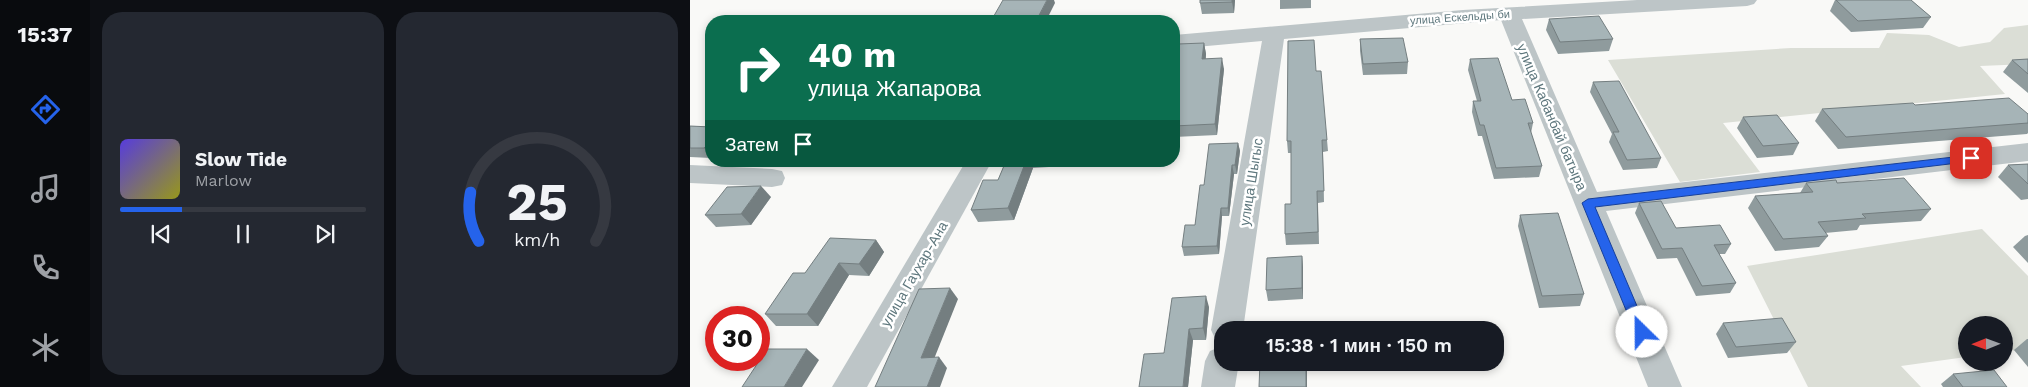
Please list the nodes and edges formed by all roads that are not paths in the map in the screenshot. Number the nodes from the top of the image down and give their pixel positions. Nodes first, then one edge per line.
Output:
1 (1747, 0) edge
2 (1460, 8) edge
3 (1509, 13) junction
4 (1274, 33) junction
5 (1180, 41) edge
6 (2028, 152) edge
7 (976, 167) edge
8 (690, 174) edge
9 (772, 178) dead end
10 (1588, 203) junction
11 (1228, 321) edge
12 (1220, 371) edge
13 (849, 387) edge
14 (1218, 387) edge
15 (1665, 387) edge

1 - 3 street, улица Ескельды би
2 - 3 street, улица Ескельды би
2 - 4 street, улица Ескельды би
3 - 10 street, улица Кабанбай батыра
4 - 5 street, улица Ескельды би
4 - 11 street, улица Шыгыс
6 - 10 street
7 - 13 street, улица Гаухар-Ана
8 - 9 street
10 - 15 street, улица Кабанбай батыра
12 - 14 street

